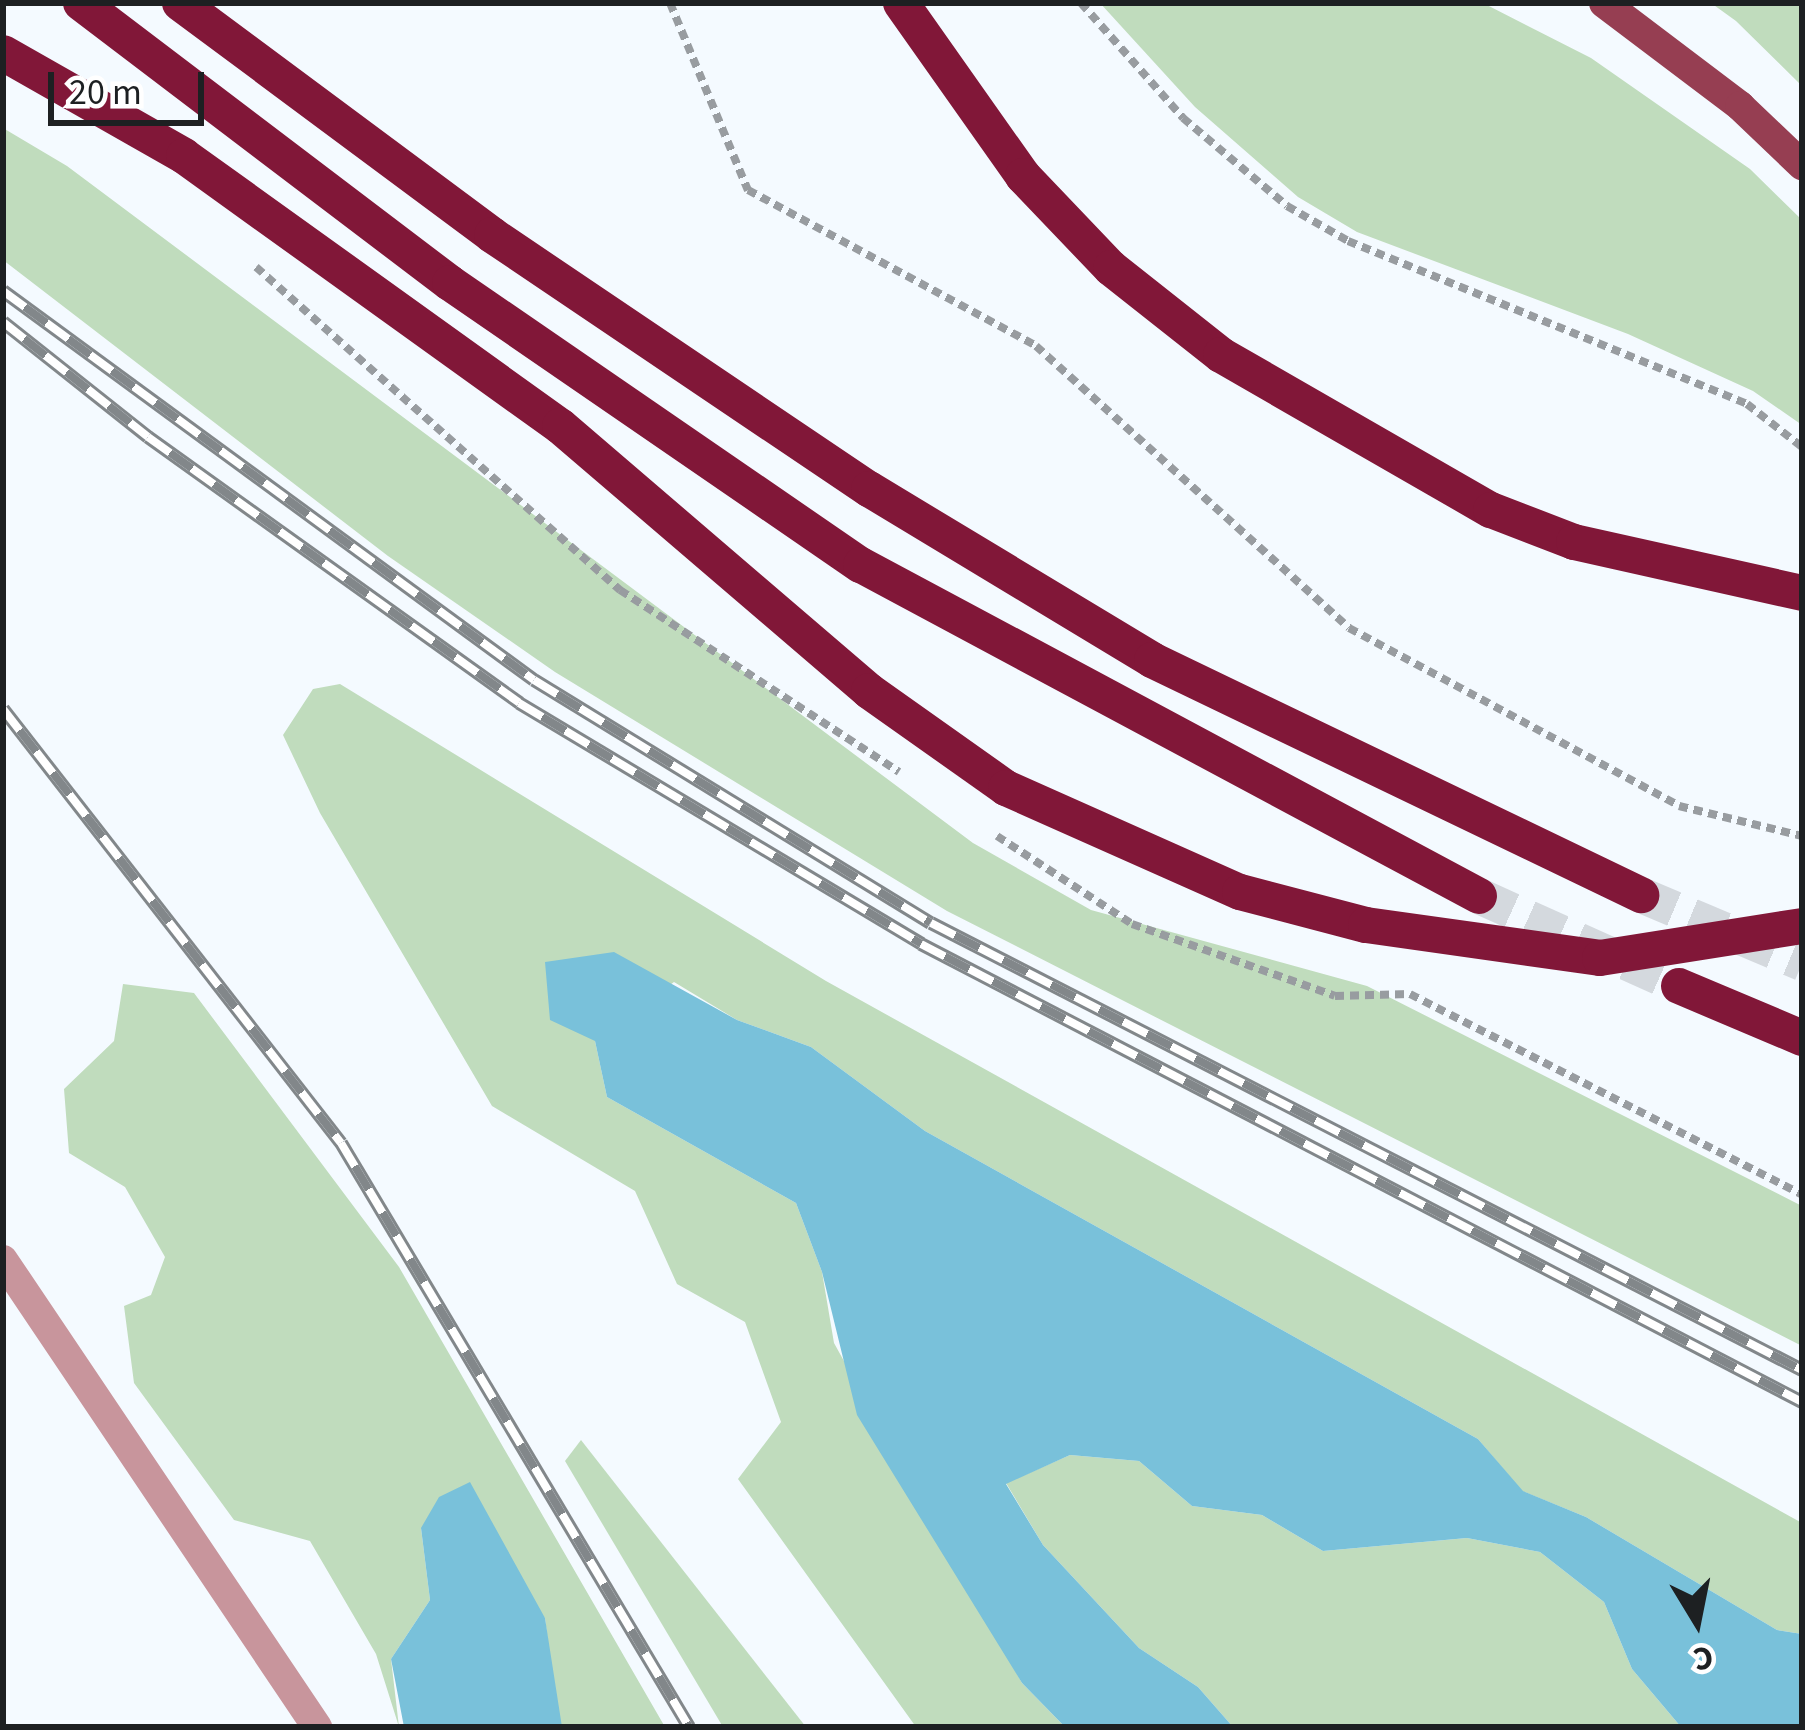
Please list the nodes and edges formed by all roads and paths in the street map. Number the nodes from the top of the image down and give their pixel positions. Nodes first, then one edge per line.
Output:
1 (81, 3) edge
2 (180, 3) edge
3 (670, 3) edge
4 (902, 3) edge
5 (1081, 3) edge
6 (1604, 3) edge
7 (3, 53) edge
8 (1802, 165) edge
9 (1802, 447) edge
10 (1802, 593) edge
11 (1802, 836) edge
12 (1641, 895) tunnel mouth
13 (1478, 896) tunnel mouth
14 (1802, 926) edge
15 (1679, 986) tunnel mouth
16 (1410, 994) dead end
17 (1802, 1038) edge
18 (1802, 1195) edge
19 (3, 1259) edge
20 (317, 1727) edge

1 - 13 highway
2 - 12 highway
3 - 11 path
4 - 10 highway
5 - 9 path
6 - 8 main road
7 - 14 highway, bridge
15 - 17 highway
16 - 18 path
19 - 20 lane

